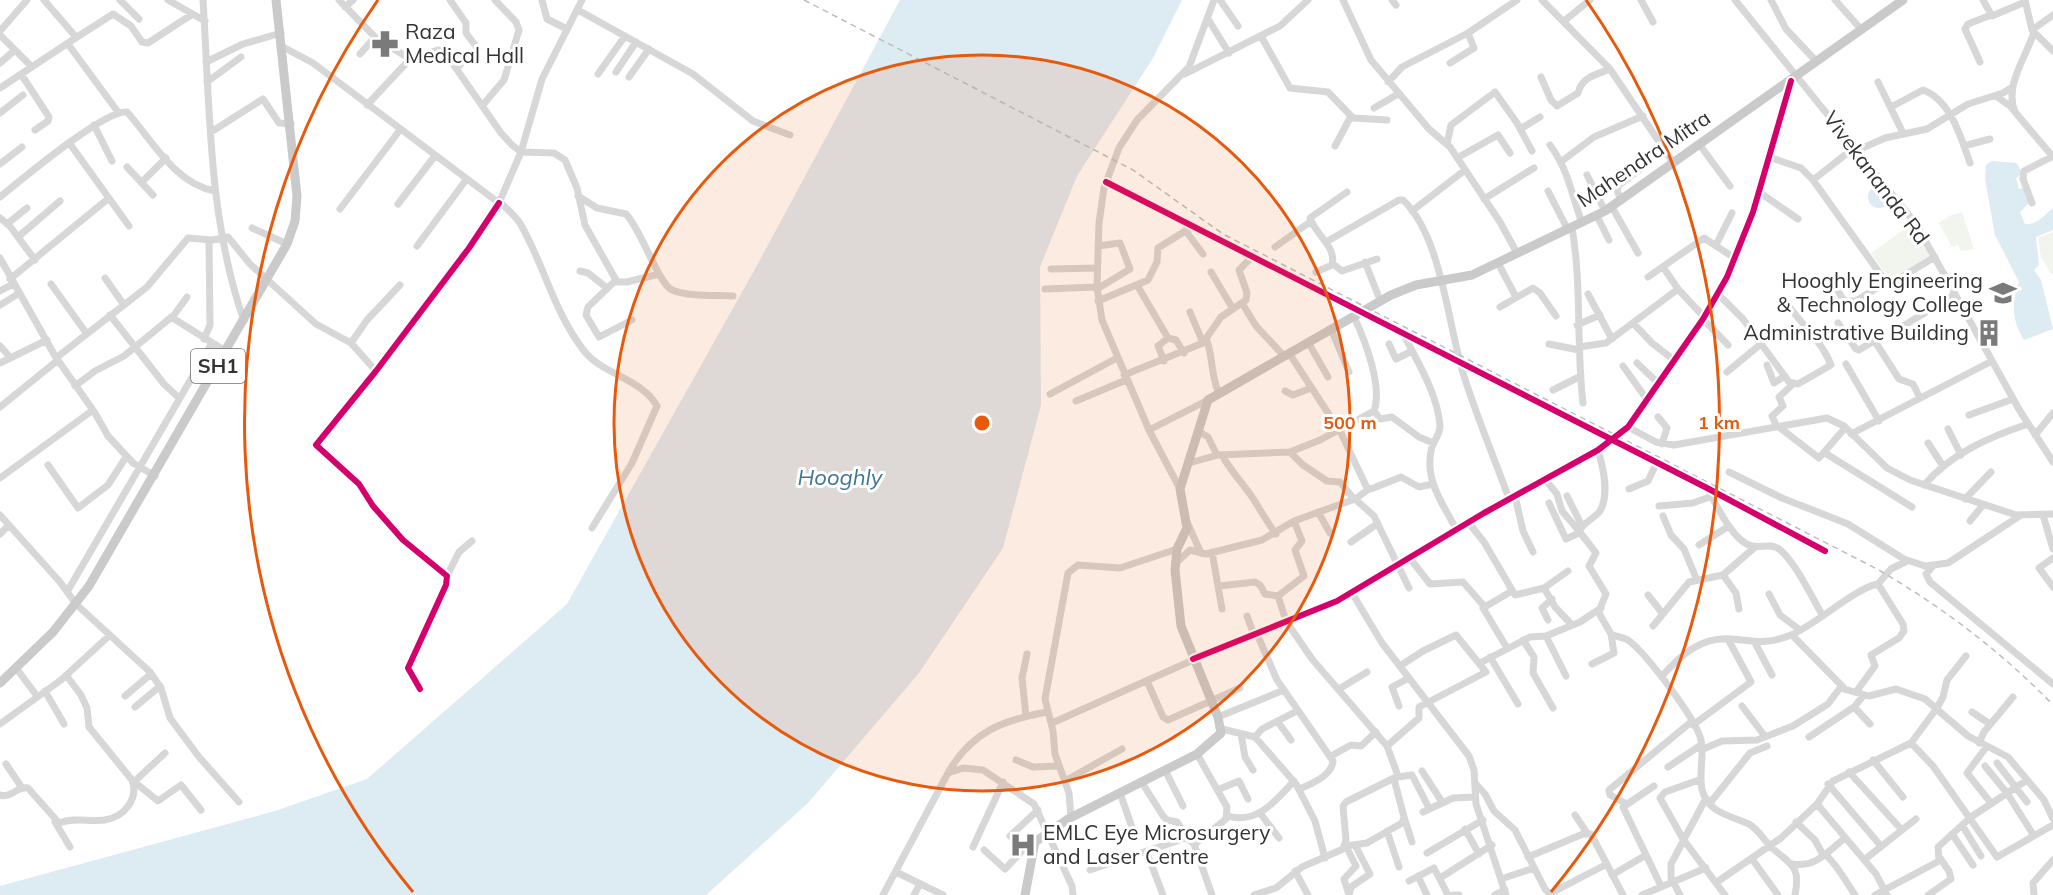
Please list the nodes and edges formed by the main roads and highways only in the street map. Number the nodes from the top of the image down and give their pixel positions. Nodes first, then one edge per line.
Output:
1 (276, 0) edge
2 (1903, 0) edge
3 (0, 682) edge
4 (1025, 895) edge

1 - 3 main road, SH1
2 - 4 main road, Mahendra Mitra

